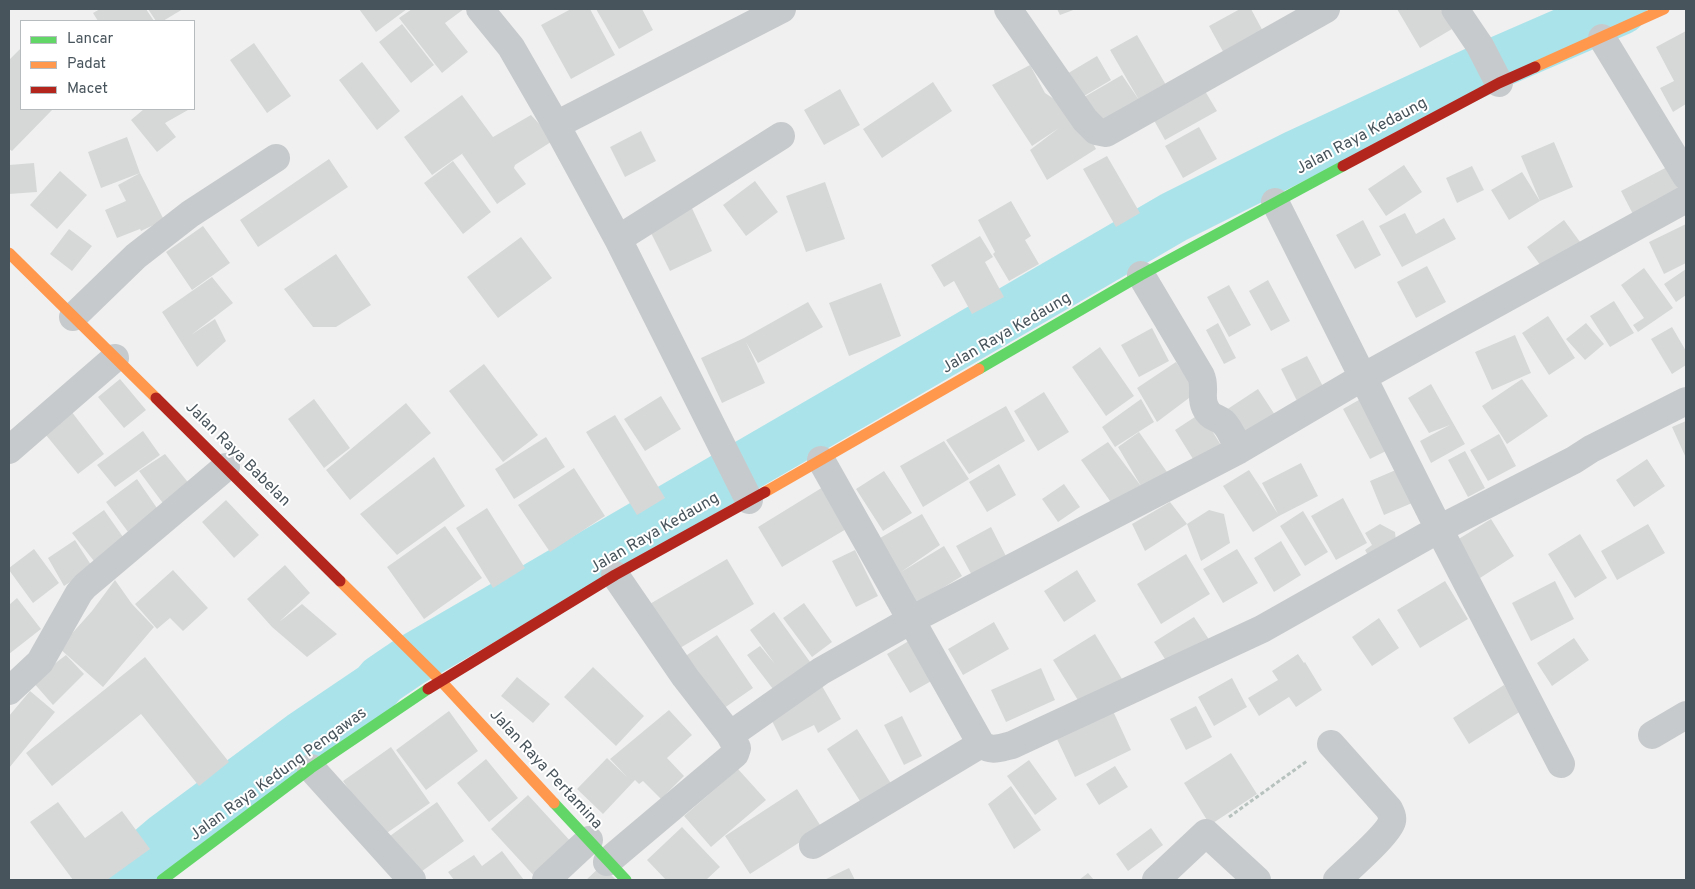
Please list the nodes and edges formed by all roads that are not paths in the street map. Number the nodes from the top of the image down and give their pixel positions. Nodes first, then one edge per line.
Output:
1 (480, 9) edge
2 (782, 9) edge
3 (1008, 9) edge
4 (1326, 9) edge
5 (1455, 9) edge
6 (1664, 9) edge
7 (1602, 38) junction
8 (1490, 66) junction
9 (556, 124) junction
10 (781, 136) dead end
11 (276, 158) dead end
12 (1686, 176) edge
13 (1686, 199) edge
14 (1274, 202) junction
15 (618, 239) junction
16 (9, 253) edge
17 (1141, 275) junction
18 (72, 317) junction
19 (115, 358) junction
20 (1363, 377) junction
21 (1686, 401) edge
22 (9, 450) edge
23 (1240, 450) junction
24 (821, 460) junction
25 (226, 467) junction
26 (740, 482) junction
27 (1438, 530) junction
28 (615, 575) junction
29 (911, 620) junction
30 (442, 681) junction
31 (9, 691) edge
32 (1686, 715) edge
33 (730, 735) junction
34 (1652, 735) dead end
35 (981, 744) junction
36 (1331, 744) road end
37 (1561, 764) dead end
38 (311, 768) junction
39 (588, 840) junction
40 (813, 845) dead end
41 (617, 871) edge
42 (166, 879) edge
43 (412, 880) edge
44 (546, 880) edge
45 (1156, 880) edge
46 (1257, 880) edge
47 (1337, 880) edge

1 - 9 street
2 - 9 street
3 - 4 street
5 - 8 street
6 - 7 street, Jalan Raya Kedaung
7 - 8 street, Jalan Raya Kedaung
7 - 12 street
8 - 14 street, Jalan Raya Kedaung
9 - 15 street
10 - 15 street
11 - 18 street
13 - 20 street
14 - 17 street, Jalan Raya Kedaung
14 - 20 street
15 - 26 street
16 - 18 street, Jalan Raya Babelan
17 - 23 street
17 - 24 street, Jalan Raya Kedaung
18 - 19 street, Jalan Raya Babelan
19 - 22 street
19 - 25 street, Jalan Raya Babelan
20 - 23 street
20 - 27 street
21 - 27 street
23 - 29 street
24 - 26 street, Jalan Raya Kedaung
24 - 29 street
25 - 30 street, Jalan Raya Babelan
25 - 31 street
26 - 28 street, Jalan Raya Kedaung
27 - 35 street
27 - 37 street
28 - 30 street, Jalan Raya Kedaung
28 - 33 street
29 - 33 street
29 - 35 street
30 - 38 street, Jalan Raya Kedung Pengawas
30 - 39 street, Jalan Raya Pertamina
32 - 34 street
33 - 41 street
35 - 40 street
36 - 47 street
38 - 42 street, Jalan Raya Kedung Pengawas
38 - 43 street
39 - 41 street, Jalan Raya Pertamina
39 - 44 street
45 - 46 street

